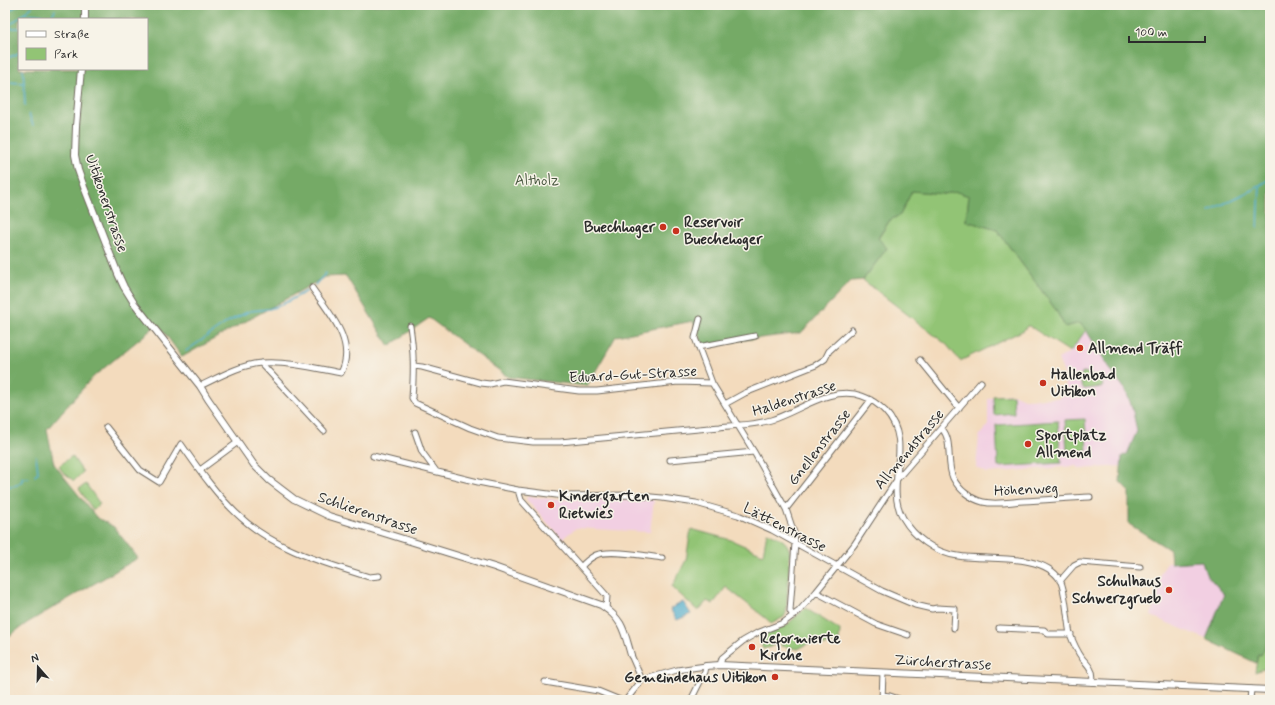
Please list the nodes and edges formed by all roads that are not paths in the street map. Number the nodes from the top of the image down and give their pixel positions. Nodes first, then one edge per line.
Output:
1 (85, 5) edge
2 (85, 18) edge
3 (81, 70) edge
4 (118, 274) joint
5 (312, 288) dead end
6 (700, 320) dead end
7 (410, 326) dead end
8 (852, 330) dead end
9 (755, 336) dead end
10 (698, 347) junction
11 (920, 360) dead end
12 (261, 363) junction
13 (414, 366) junction
14 (981, 382) dead end
15 (712, 383) junction
16 (200, 386) junction
17 (871, 400) junction
18 (725, 404) junction
19 (959, 408) junction
20 (738, 426) junction
21 (106, 427) dead end
22 (942, 428) junction
23 (324, 431) dead end
24 (415, 432) dead end
25 (238, 442) junction
26 (754, 452) junction
27 (373, 456) dead end
28 (670, 460) dead end
29 (200, 470) junction
30 (436, 471) junction
31 (898, 478) junction
32 (518, 490) junction
33 (1090, 497) dead end
34 (786, 509) junction
35 (795, 543) junction
36 (662, 558) dead end
37 (837, 566) junction
38 (581, 567) junction
39 (1140, 568) dead end
40 (379, 576) dead end
41 (1060, 581) junction
42 (816, 592) junction
43 (606, 609) junction
44 (793, 616) junction
45 (954, 628) dead end
46 (999, 628) dead end
47 (1071, 634) junction
48 (908, 635) dead end
49 (631, 655) joint
50 (720, 665) junction
51 (706, 666) junction
52 (883, 673) junction
53 (642, 680) junction
54 (546, 682) dead end
55 (1092, 682) junction
56 (1251, 689) junction
57 (1270, 690) edge
58 (882, 698) edge
59 (620, 700) edge
60 (626, 700) edge
61 (691, 700) edge
62 (902, 700) edge
63 (1250, 700) edge

1 - 2 street
3 - 4 street, Uitikonerstrasse
4 - 16 street, Schlierenstrasse
5 - 12 street
6 - 10 street
7 - 13 street
8 - 18 street
9 - 10 street
10 - 15 street
11 - 19 street
12 - 16 street
12 - 23 street
13 - 15 street, Eduard-Gut-Strasse
13 - 20 street, Haldenstrasse
14 - 19 street, Allmendstrasse
15 - 18 street
16 - 25 street, Schlierenstrasse
17 - 20 street, Haldenstrasse
17 - 31 street, Haldenstrasse
17 - 34 street, Gnellenstrasse
18 - 20 street
19 - 22 street, Allmendstrasse
20 - 26 street
21 - 29 street
22 - 31 street, Allmendstrasse
22 - 33 street, Höhenweg
24 - 30 street
25 - 29 street
25 - 43 street, Schlierenstrasse
26 - 28 street
26 - 34 street
27 - 30 street, Lättenstrasse
29 - 40 street
30 - 32 street, Lättenstrasse
31 - 37 street, Allmendstrasse
31 - 41 street, Haldenstrasse
32 - 35 street, Lättenstrasse
32 - 38 street
34 - 35 street
35 - 37 street, Lättenstrasse
35 - 44 street
36 - 38 street
37 - 42 street, Allmendstrasse
37 - 45 street, Lättenstrasse
38 - 43 street
39 - 41 street
41 - 47 street
42 - 44 street, Allmendstrasse
42 - 48 street
43 - 49 street, Schlierenstrasse
44 - 50 street, Allmendstrasse
46 - 47 street
47 - 55 street
49 - 53 street, Schlierenstrasse
50 - 51 street, Zürcherstrasse
50 - 52 street, Zürcherstrasse
51 - 53 street, Zürcherstrasse
51 - 61 street
52 - 55 street, Zürcherstrasse
52 - 58 street
53 - 60 street
54 - 59 street
55 - 56 street, Zürcherstrasse
56 - 57 street, Zürcherstrasse
56 - 63 street
58 - 62 street

